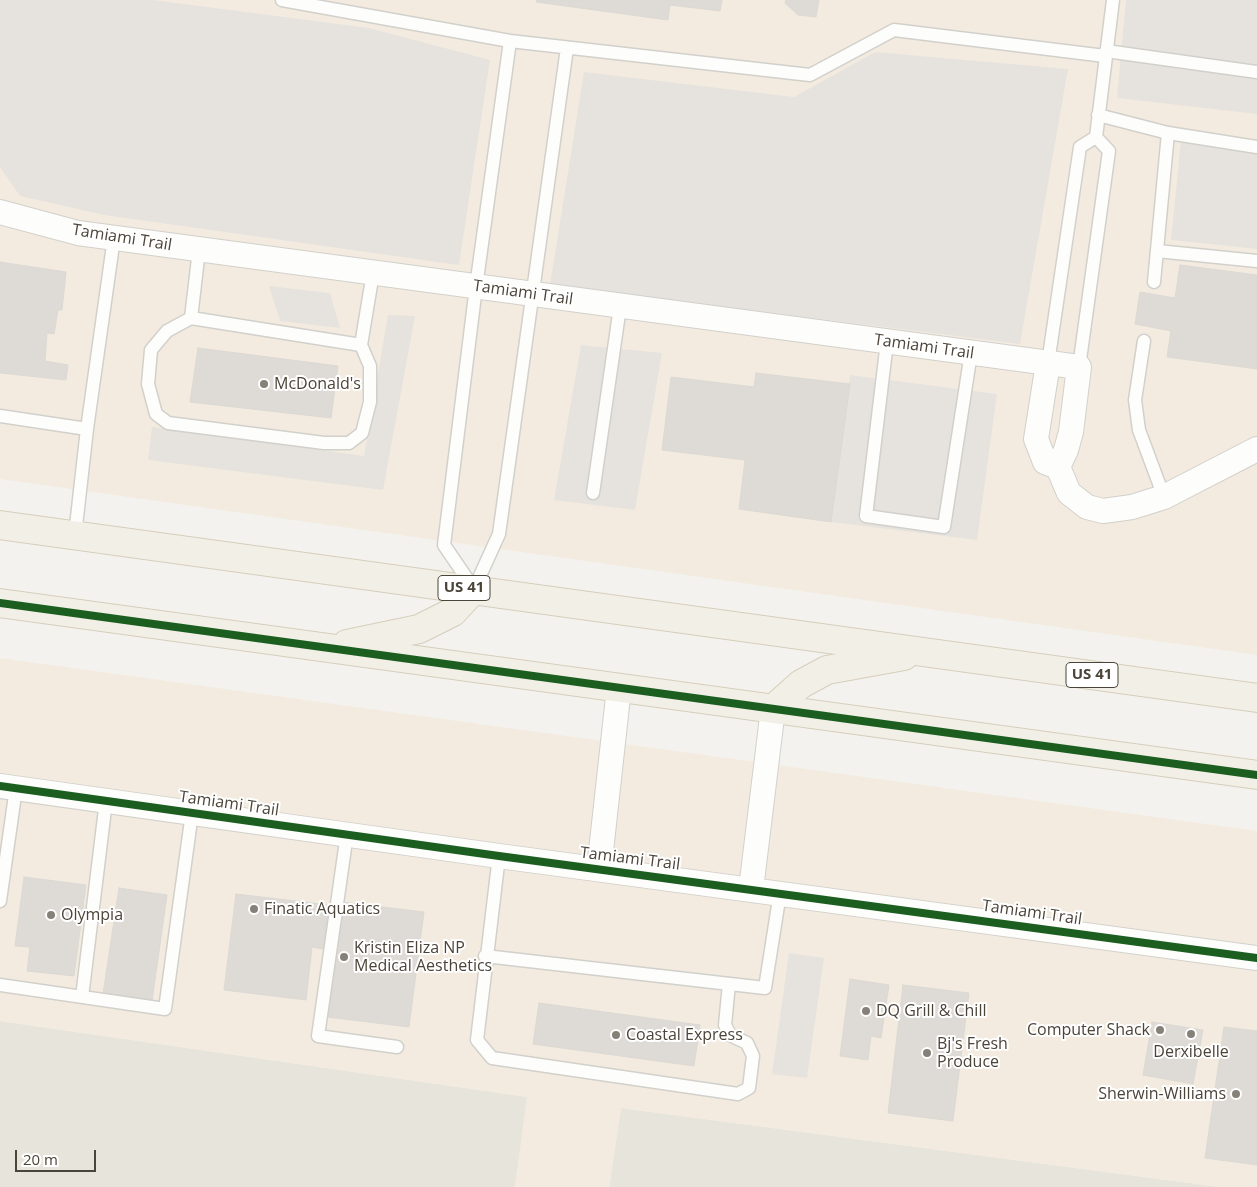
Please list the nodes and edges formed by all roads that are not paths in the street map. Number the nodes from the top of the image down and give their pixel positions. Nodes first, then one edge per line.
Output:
1 (282, 0) edge
2 (1113, 0) edge
3 (510, 41) junction
4 (567, 48) junction
5 (1105, 53) junction
6 (1257, 72) edge
7 (1098, 115) junction
8 (1168, 133) junction
9 (1096, 137) junction
10 (1257, 147) edge
11 (0, 212) edge
12 (114, 238) junction
13 (199, 250) junction
14 (1157, 251) junction
15 (1257, 261) edge
16 (373, 273) junction
17 (1154, 282) dead end
18 (476, 287) junction
19 (531, 295) junction
20 (620, 306) junction
21 (191, 318) junction
22 (1144, 341) dead end
23 (887, 342) junction
24 (361, 345) junction
25 (971, 353) junction
26 (1048, 363) junction
27 (1079, 367) junction
28 (0, 416) edge
29 (87, 429) junction
30 (1257, 449) edge
31 (1058, 467) junction
32 (593, 493) dead end
33 (1164, 497) junction
34 (0, 525) edge
35 (75, 535) junction
36 (474, 589) junction
37 (0, 603) edge
38 (326, 648) junction
39 (928, 652) junction
40 (618, 688) junction
41 (1257, 698) edge
42 (773, 709) junction
43 (1257, 775) edge
44 (8, 787) edge
45 (106, 801) junction
46 (192, 813) junction
47 (347, 834) junction
48 (498, 856) junction
49 (598, 869) junction
50 (751, 889) junction
51 (780, 892) junction
52 (0, 902) edge
53 (485, 956) junction
54 (1257, 958) edge
55 (729, 984) junction
56 (0, 985) edge
57 (82, 997) junction
58 (397, 1047) dead end

1 - 3 lane
2 - 5 lane
3 - 4 lane
3 - 18 lane
4 - 5 lane
4 - 19 lane
5 - 6 lane
5 - 7 lane
7 - 8 lane
7 - 9 lane
8 - 10 lane
8 - 14 lane
9 - 26 lane
9 - 27 lane
11 - 12 street, Tamiami Trail
12 - 13 street, Tamiami Trail
12 - 29 lane
13 - 16 street, Tamiami Trail
13 - 21 lane
14 - 15 lane
14 - 17 lane
16 - 18 street, Tamiami Trail
16 - 24 lane
18 - 19 street, Tamiami Trail
18 - 36 lane
19 - 20 street, Tamiami Trail
19 - 36 lane
20 - 23 street, Tamiami Trail
20 - 32 lane
21 - 24 lane
21 - 24 lane
22 - 33 lane
23 - 25 street, Tamiami Trail
23 - 25 lane
25 - 26 street, Tamiami Trail
26 - 27 street, Tamiami Trail
26 - 31 street
27 - 31 street
28 - 29 lane
29 - 35 lane
30 - 33 street
31 - 33 street
34 - 35 main road, US 41
35 - 36 main road, US 41
36 - 38 main road
36 - 39 main road, US 41
37 - 38 main road
38 - 40 main road
39 - 41 main road, US 41
39 - 42 main road
40 - 42 main road
40 - 49 street
42 - 43 main road
42 - 50 street
44 - 45 street, Tamiami Trail
44 - 52 lane
45 - 46 street, Tamiami Trail
45 - 57 lane
46 - 47 street, Tamiami Trail
46 - 57 lane
47 - 48 street, Tamiami Trail
47 - 58 lane
48 - 49 street, Tamiami Trail
48 - 53 lane
49 - 50 street, Tamiami Trail
50 - 51 street, Tamiami Trail
51 - 54 street, Tamiami Trail
51 - 55 lane
53 - 55 lane
53 - 55 lane
56 - 57 lane

